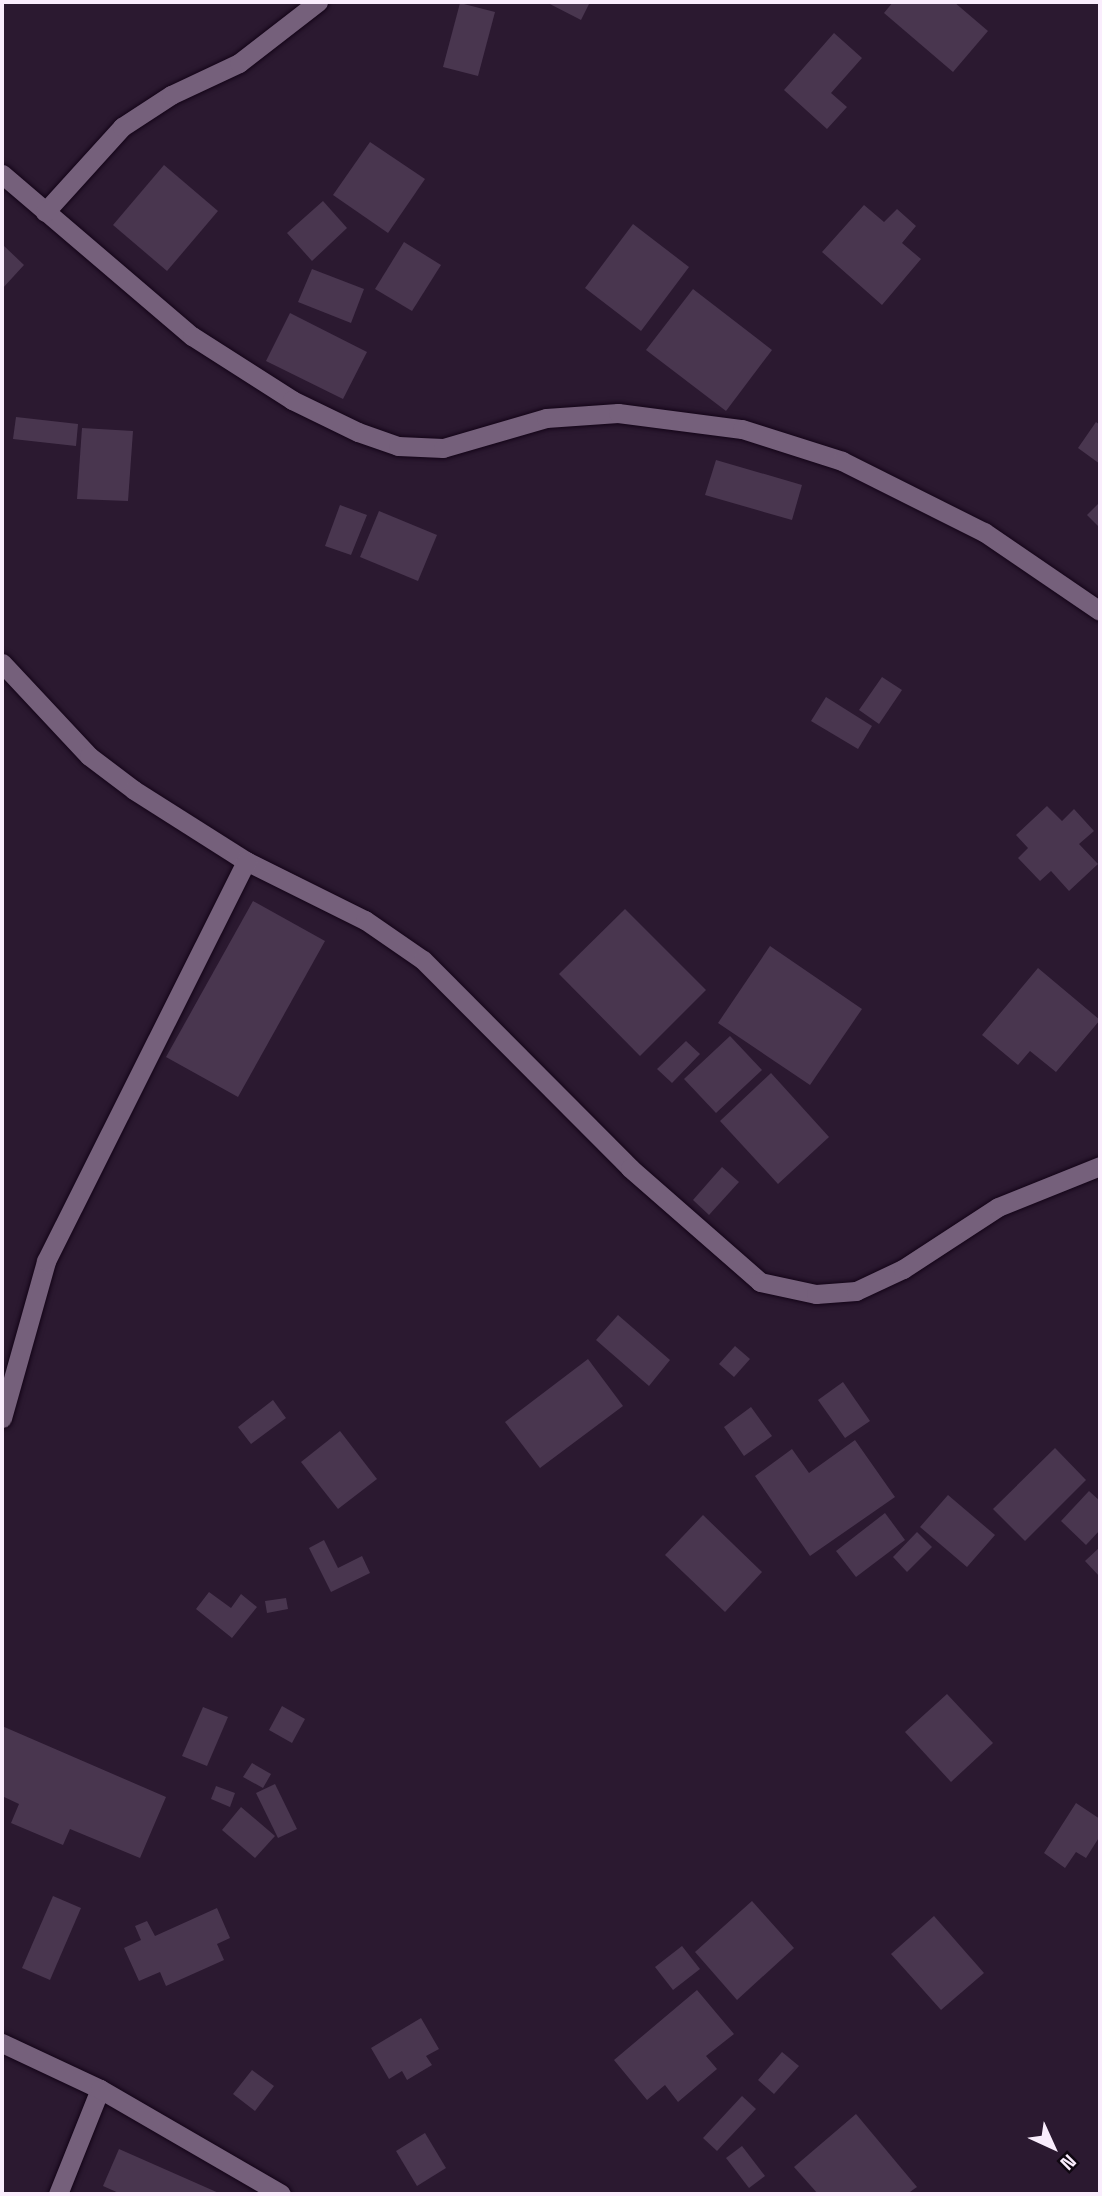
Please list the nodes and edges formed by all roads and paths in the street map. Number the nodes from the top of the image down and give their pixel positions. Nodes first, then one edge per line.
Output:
1 (318, 2) edge
2 (2, 174) edge
3 (45, 212) junction
4 (1100, 611) edge
5 (2, 663) edge
6 (246, 862) junction
7 (1100, 1166) edge
8 (2, 1418) edge
9 (2, 2043) edge
10 (100, 2089) junction
11 (58, 2194) edge
12 (281, 2194) edge

1 - 3 street
2 - 3 street
3 - 4 street
5 - 6 street
6 - 7 street
6 - 8 street
9 - 10 street
10 - 11 street
10 - 12 street

